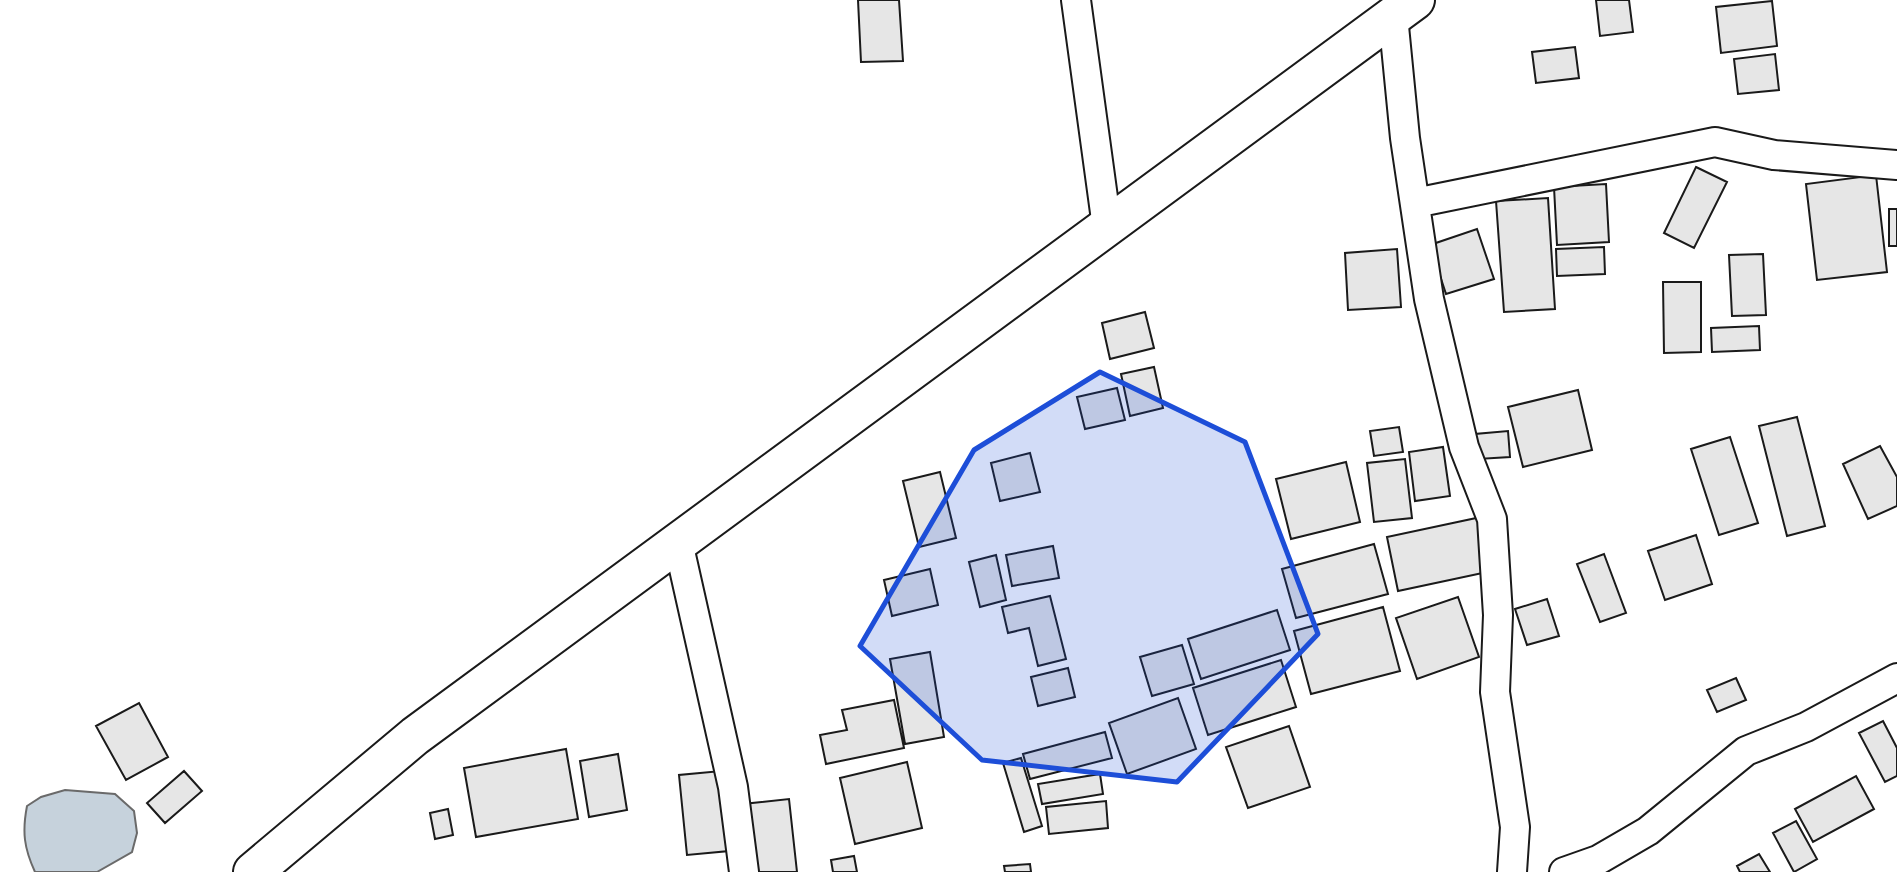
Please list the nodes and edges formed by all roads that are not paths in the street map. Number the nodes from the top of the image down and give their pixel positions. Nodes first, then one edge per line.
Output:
1 (1076, 0) edge
2 (1404, 8) edge
3 (1897, 165) edge
4 (1415, 204) junction
5 (1107, 226) junction
6 (678, 542) junction
7 (1897, 678) edge
8 (254, 872) edge
9 (744, 872) edge
10 (1512, 872) edge
11 (1564, 872) edge

1 - 5 street
2 - 4 street
2 - 5 highway
3 - 4 street
4 - 10 street
5 - 6 highway
6 - 8 highway
6 - 9 street
7 - 11 street

